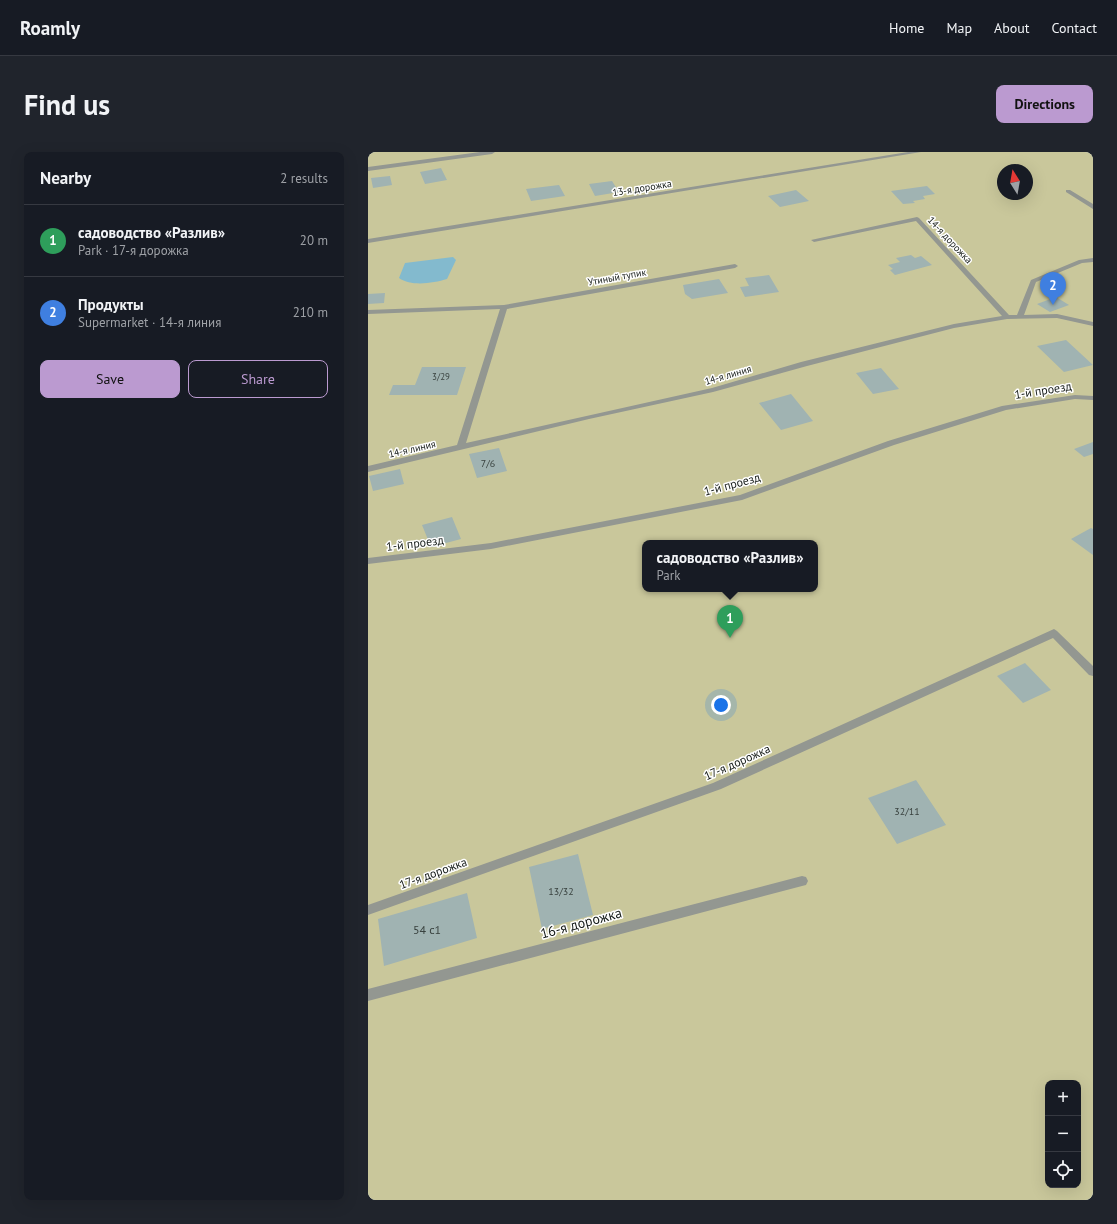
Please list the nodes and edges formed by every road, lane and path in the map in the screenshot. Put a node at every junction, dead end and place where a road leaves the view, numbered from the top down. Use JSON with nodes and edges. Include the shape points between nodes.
{"nodes":[{"id":1,"x":492,"y":152,"type":"edge"},
{"id":2,"x":918,"y":152,"type":"edge"},
{"id":3,"x":368,"y":169,"type":"edge"},
{"id":4,"x":1068,"y":191,"type":"dead end"},
{"id":5,"x":1093,"y":207,"type":"edge"},
{"id":6,"x":368,"y":240,"type":"edge"},
{"id":7,"x":814,"y":240,"type":"dead end"},
{"id":8,"x":1093,"y":260,"type":"edge"},
{"id":9,"x":735,"y":266,"type":"dead end"},
{"id":10,"x":504,"y":307,"type":"junction"},
{"id":11,"x":368,"y":312,"type":"edge"},
{"id":12,"x":1007,"y":317,"type":"junction"},
{"id":13,"x":1020,"y":317,"type":"junction"},
{"id":14,"x":1093,"y":324,"type":"edge"},
{"id":15,"x":1093,"y":398,"type":"edge"},
{"id":16,"x":462,"y":447,"type":"junction"},
{"id":17,"x":368,"y":469,"type":"edge"},
{"id":18,"x":368,"y":562,"type":"edge"},
{"id":19,"x":1093,"y":672,"type":"edge"},
{"id":20,"x":802,"y":881,"type":"dead end"},
{"id":21,"x":368,"y":910,"type":"edge"},
{"id":22,"x":368,"y":995,"type":"edge"}],
"edges":[{"from":1,"to":3,"type":"street"},
{"from":2,"to":6,"type":"street","name":"13-я дорожка"},
{"from":4,"to":5,"type":"street"},
{"from":7,"to":12,"type":"street","name":"14-я дорожка","via":[[917,219]]},
{"from":8,"to":13,"type":"street","via":[[1081,261],[1033,281]]},
{"from":9,"to":10,"type":"street","name":"Утиный тупик"},
{"from":10,"to":11,"type":"street","name":"Утиный тупик"},
{"from":10,"to":16,"type":"street"},
{"from":12,"to":13,"type":"street","name":"14-я линия"},
{"from":12,"to":16,"type":"street","name":"14-я линия","via":[[954,326],[712,390]]},
{"from":13,"to":14,"type":"street","name":"14-я линия","via":[[1057,316]]},
{"from":15,"to":18,"type":"street","name":"1-й проезд","via":[[1075,397],[1005,408],[891,443],[742,497],[491,546]]},
{"from":16,"to":17,"type":"street","name":"14-я линия"},
{"from":19,"to":21,"type":"street","name":"17-я дорожка","via":[[1054,633],[716,786]]},
{"from":20,"to":22,"type":"street","name":"16-я дорожка"}]}
